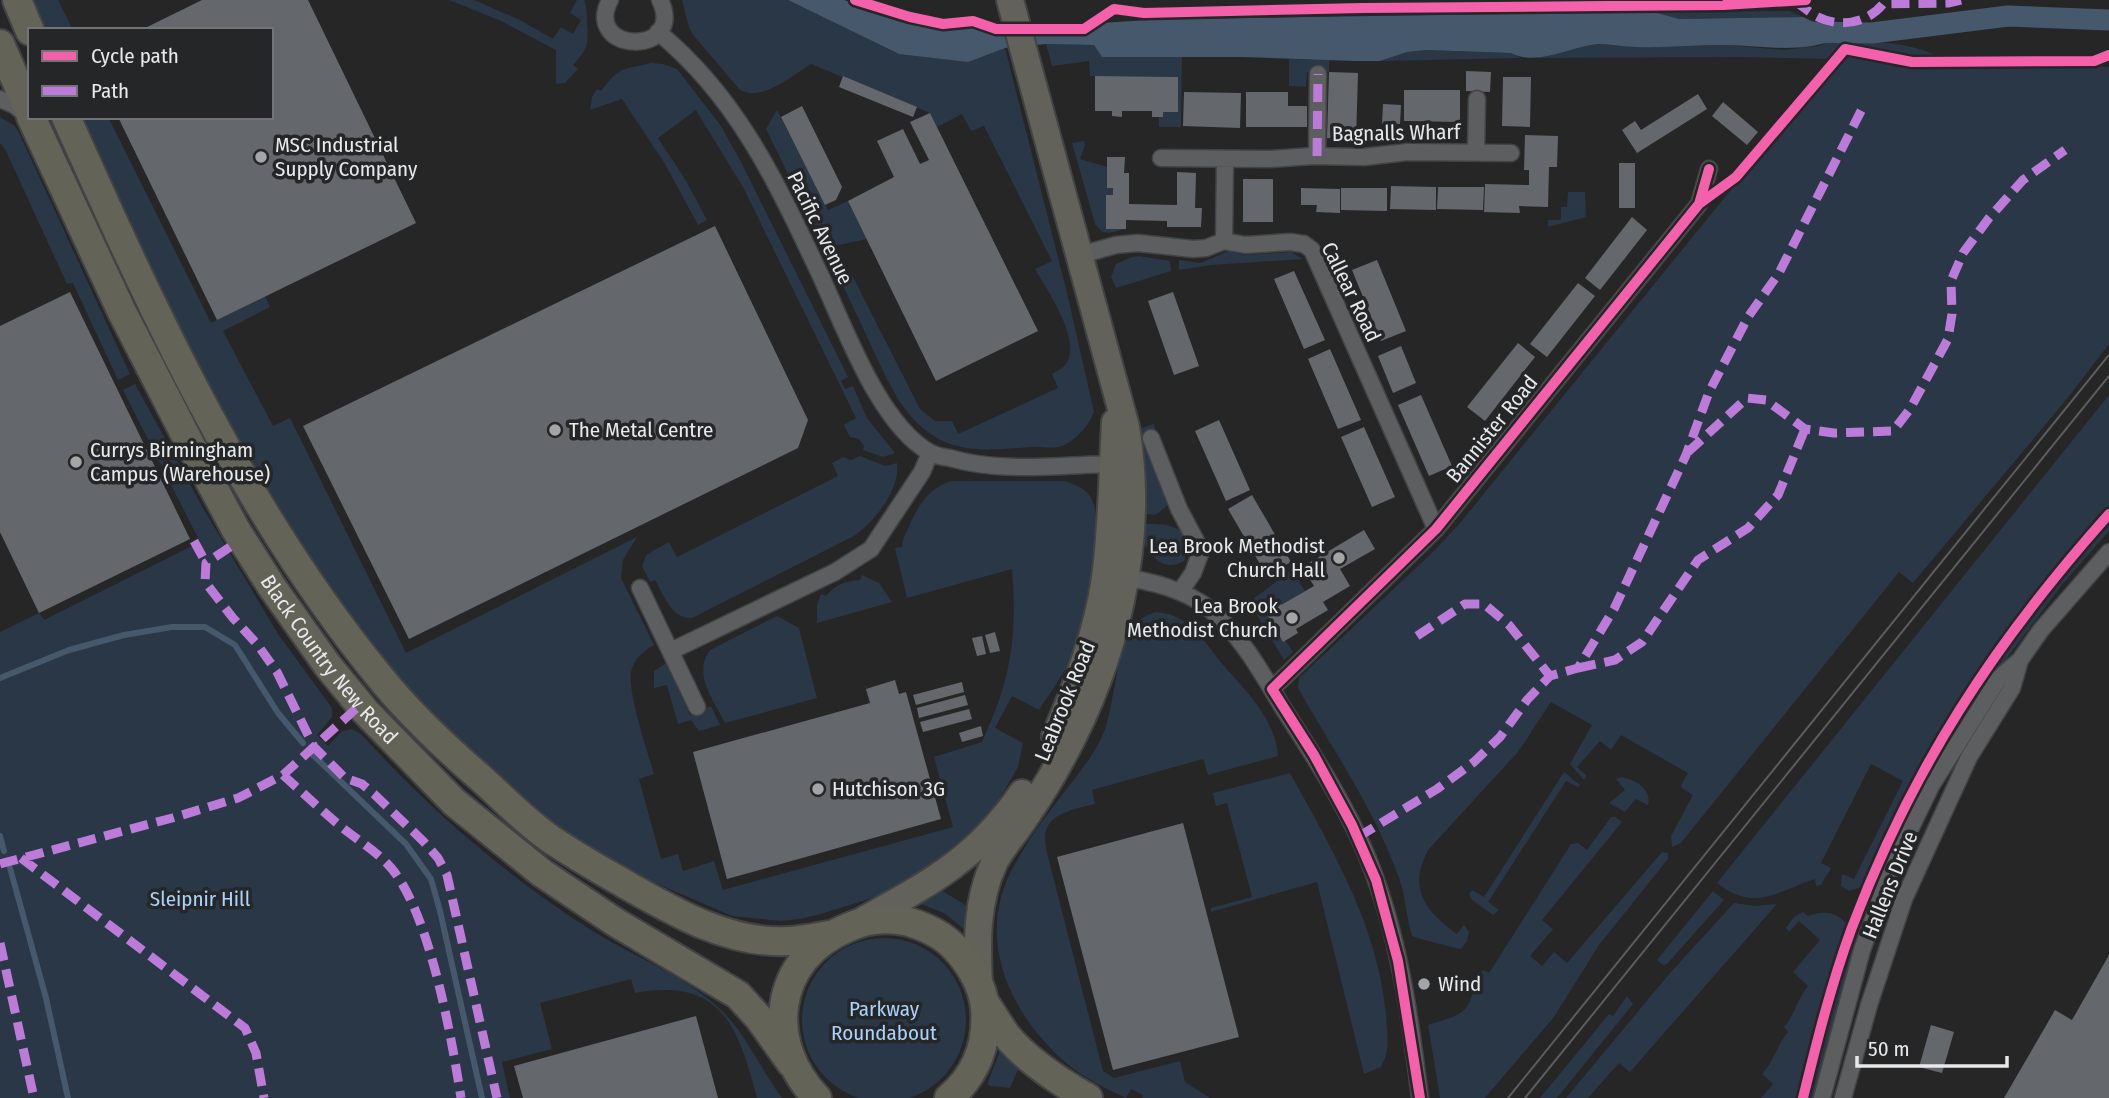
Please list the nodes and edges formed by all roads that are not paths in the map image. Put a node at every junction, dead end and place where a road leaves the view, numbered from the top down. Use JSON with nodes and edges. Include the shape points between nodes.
{"nodes":[{"id":1,"x":17,"y":0,"type":"edge"},
{"id":2,"x":610,"y":0,"type":"edge"},
{"id":3,"x":660,"y":0,"type":"edge"},
{"id":4,"x":1010,"y":2,"type":"edge"},
{"id":5,"x":29,"y":28,"type":"edge"},
{"id":6,"x":659,"y":32,"type":"junction"},
{"id":7,"x":0,"y":44,"type":"edge"},
{"id":8,"x":1318,"y":74,"type":"dead end"},
{"id":9,"x":0,"y":99,"type":"edge"},
{"id":10,"x":1477,"y":99,"type":"dead end"},
{"id":11,"x":28,"y":110,"type":"edge"},
{"id":12,"x":28,"y":116,"type":"edge"},
{"id":13,"x":32,"y":119,"type":"edge"},
{"id":14,"x":67,"y":119,"type":"edge"},
{"id":15,"x":1476,"y":152,"type":"junction"},
{"id":16,"x":1511,"y":153,"type":"dead end"},
{"id":17,"x":1317,"y":156,"type":"junction"},
{"id":18,"x":1160,"y":158,"type":"dead end"},
{"id":19,"x":1225,"y":159,"type":"junction"},
{"id":20,"x":1709,"y":169,"type":"dead end"},
{"id":21,"x":1224,"y":241,"type":"junction"},
{"id":22,"x":1080,"y":256,"type":"junction"},
{"id":23,"x":1151,"y":438,"type":"dead end"},
{"id":24,"x":930,"y":453,"type":"junction"},
{"id":25,"x":1122,"y":464,"type":"junction"},
{"id":26,"x":1436,"y":529,"type":"junction"},
{"id":27,"x":2109,"y":552,"type":"edge"},
{"id":28,"x":1116,"y":576,"type":"junction"},
{"id":29,"x":640,"y":587,"type":"dead end"},
{"id":30,"x":1180,"y":592,"type":"junction"},
{"id":31,"x":671,"y":651,"type":"junction"},
{"id":32,"x":2020,"y":660,"type":"junction"},
{"id":33,"x":1272,"y":689,"type":"junction"},
{"id":34,"x":697,"y":706,"type":"dead end"},
{"id":35,"x":859,"y":922,"type":"junction"},
{"id":36,"x":830,"y":934,"type":"junction"},
{"id":37,"x":982,"y":993,"type":"junction"},
{"id":38,"x":792,"y":1063,"type":"junction"},
{"id":39,"x":817,"y":1098,"type":"edge"},
{"id":40,"x":949,"y":1098,"type":"edge"},
{"id":41,"x":1088,"y":1098,"type":"edge"},
{"id":42,"x":1419,"y":1098,"type":"edge"},
{"id":43,"x":1822,"y":1098,"type":"edge"},
{"id":44,"x":1843,"y":1098,"type":"edge"}],
"edges":[{"from":1,"to":5,"type":"highway"},
{"from":2,"to":6,"type":"street","via":[[606,21],[615,36],[642,43]]},
{"from":3,"to":6,"type":"street","via":[[664,13]]},
{"from":4,"to":22,"type":"main road","name":"Leabrook Road"},
{"from":6,"to":24,"type":"street","name":"Pacific Avenue","via":[[700,71],[738,118],[806,245],[871,383],[894,421]]},
{"from":7,"to":11,"type":"highway","name":"Black Country New Road"},
{"from":8,"to":17,"type":"street","name":"Bagnalls Wharf"},
{"from":9,"to":12,"type":"street"},
{"from":10,"to":15,"type":"street","name":"Bagnalls Wharf"},
{"from":13,"to":38,"type":"highway","name":"Black Country New Road","via":[[122,312],[236,530],[328,666],[454,802],[542,873],[737,995]]},
{"from":14,"to":36,"type":"highway","name":"Black Country New Road","via":[[182,366],[257,501],[348,636],[424,725],[549,838],[677,912],[710,928],[769,940]]},
{"from":15,"to":16,"type":"street","name":"Bagnalls Wharf"},
{"from":15,"to":17,"type":"street","name":"Bagnalls Wharf"},
{"from":17,"to":19,"type":"street","name":"Bagnalls Wharf"},
{"from":18,"to":19,"type":"street","name":"Bagnalls Wharf"},
{"from":19,"to":21,"type":"street"},
{"from":20,"to":26,"type":"street","name":"Bannister Road","via":[[1699,204]]},
{"from":21,"to":22,"type":"street","name":"Callear Road","via":[[1193,249],[1116,245]]},
{"from":21,"to":26,"type":"street","name":"Callear Road","via":[[1245,245],[1290,242],[1312,250]]},
{"from":22,"to":25,"type":"main road","name":"Leabrook Road","via":[[1116,396]]},
{"from":23,"to":30,"type":"street","via":[[1200,554]]},
{"from":24,"to":25,"type":"street","name":"Pacific Avenue","via":[[964,463],[1017,467]]},
{"from":24,"to":31,"type":"street","via":[[871,549],[835,572]]},
{"from":25,"to":28,"type":"main road","name":"Leabrook Road","via":[[1111,517]]},
{"from":26,"to":33,"type":"street","name":"Bannister Road"},
{"from":27,"to":32,"type":"street","name":"Hallens Drive"},
{"from":28,"to":30,"type":"street"},
{"from":28,"to":35,"type":"main road","name":"Leabrook Road","via":[[1055,736],[1008,813],[981,844],[940,876]]},
{"from":28,"to":37,"type":"main road","name":"Leabrook Road","via":[[1105,659],[1087,708],[1059,765],[995,861],[988,880],[976,939]]},
{"from":29,"to":31,"type":"street"},
{"from":30,"to":33,"type":"street","via":[[1210,610],[1242,643]]},
{"from":31,"to":34,"type":"street"},
{"from":32,"to":43,"type":"street","name":"Hallens Drive","via":[[1999,678],[1969,724],[1931,786],[1898,855],[1862,950]]},
{"from":32,"to":44,"type":"street","name":"Hallens Drive","via":[[2012,688],[1969,757],[1904,899]]},
{"from":33,"to":42,"type":"street","via":[[1314,755],[1376,880],[1398,961]]},
{"from":35,"to":36,"type":"highway"},
{"from":35,"to":37,"type":"highway","via":[[901,920],[936,933],[966,959]]},
{"from":36,"to":38,"type":"highway","via":[[807,955],[789,984],[783,1017]]},
{"from":37,"to":40,"type":"highway","via":[[984,1040],[964,1085]]},
{"from":37,"to":41,"type":"highway","via":[[1007,1036]]},
{"from":38,"to":39,"type":"highway","name":"Black Country New Road"}]}
